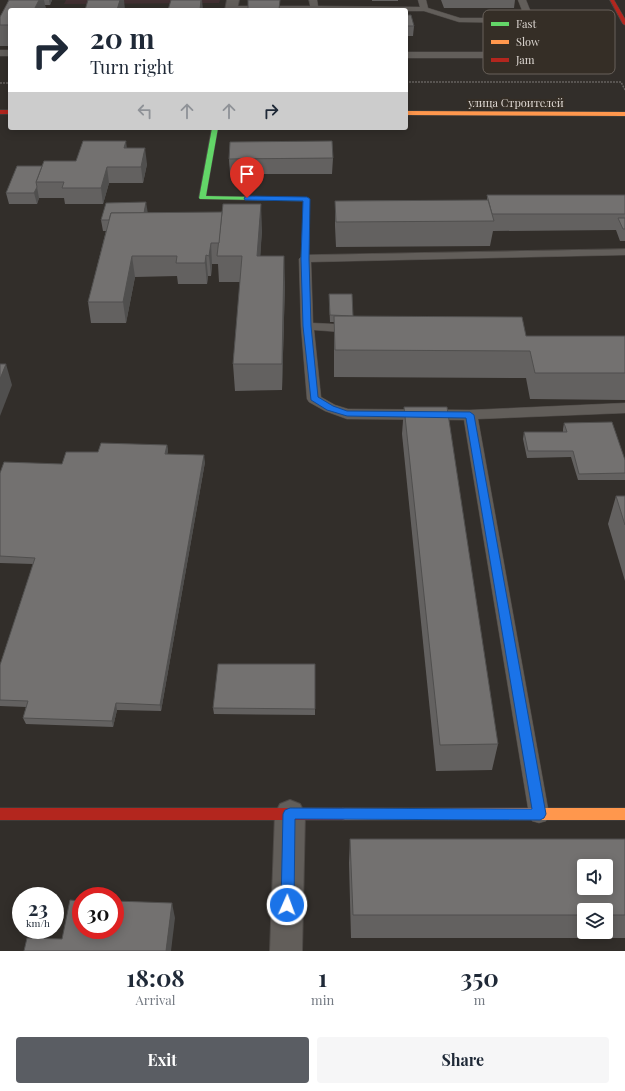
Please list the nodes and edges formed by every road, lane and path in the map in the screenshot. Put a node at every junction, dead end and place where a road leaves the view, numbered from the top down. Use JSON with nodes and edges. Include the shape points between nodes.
{"nodes":[{"id":1,"x":422,"y":0,"type":"edge"},
{"id":2,"x":522,"y":0,"type":"edge"},
{"id":3,"x":612,"y":0,"type":"edge"},
{"id":4,"x":232,"y":6,"type":"edge"},
{"id":5,"x":313,"y":6,"type":"edge"},
{"id":6,"x":388,"y":8,"type":"edge"},
{"id":7,"x":408,"y":9,"type":"edge"},
{"id":8,"x":425,"y":9,"type":"junction"},
{"id":9,"x":526,"y":10,"type":"edge"},
{"id":10,"x":483,"y":20,"type":"edge"},
{"id":11,"x":625,"y":24,"type":"edge"},
{"id":12,"x":408,"y":55,"type":"edge"},
{"id":13,"x":483,"y":55,"type":"edge"},
{"id":14,"x":408,"y":82,"type":"edge"},
{"id":15,"x":625,"y":90,"type":"edge"},
{"id":16,"x":408,"y":113,"type":"edge"},
{"id":17,"x":625,"y":114,"type":"edge"},
{"id":18,"x":215,"y":130,"type":"edge"},
{"id":19,"x":622,"y":252,"type":"edge"},
{"id":20,"x":305,"y":259,"type":"junction"},
{"id":21,"x":625,"y":264,"type":"edge"},
{"id":22,"x":307,"y":326,"type":"junction"},
{"id":23,"x":369,"y":329,"type":"edge"},
{"id":24,"x":625,"y":408,"type":"edge"},
{"id":25,"x":470,"y":415,"type":"junction"},
{"id":26,"x":0,"y":814,"type":"edge"},
{"id":27,"x":290,"y":814,"type":"junction"},
{"id":28,"x":540,"y":814,"type":"junction"},
{"id":29,"x":625,"y":814,"type":"edge"},
{"id":30,"x":286,"y":951,"type":"edge"}],
"edges":[{"from":1,"to":8,"type":"lane"},
{"from":2,"to":9,"type":"lane"},
{"from":3,"to":11,"type":"street"},
{"from":4,"to":5,"type":"lane"},
{"from":5,"to":6,"type":"lane"},
{"from":7,"to":8,"type":"lane"},
{"from":8,"to":10,"type":"lane","via":[[460,20]]},
{"from":12,"to":13,"type":"lane"},
{"from":14,"to":15,"type":"path","via":[[621,82]]},
{"from":16,"to":17,"type":"street","name":"улица Строителей"},
{"from":18,"to":20,"type":"street","via":[[202,198],[307,199]]},
{"from":19,"to":20,"type":"lane"},
{"from":19,"to":21,"type":"lane"},
{"from":20,"to":22,"type":"lane"},
{"from":22,"to":23,"type":"lane"},
{"from":22,"to":25,"type":"lane","via":[[314,398],[330,408],[347,414]]},
{"from":24,"to":25,"type":"lane"},
{"from":25,"to":28,"type":"lane"},
{"from":26,"to":27,"type":"street"},
{"from":27,"to":28,"type":"street"},
{"from":27,"to":30,"type":"street"},
{"from":28,"to":29,"type":"street"}]}
